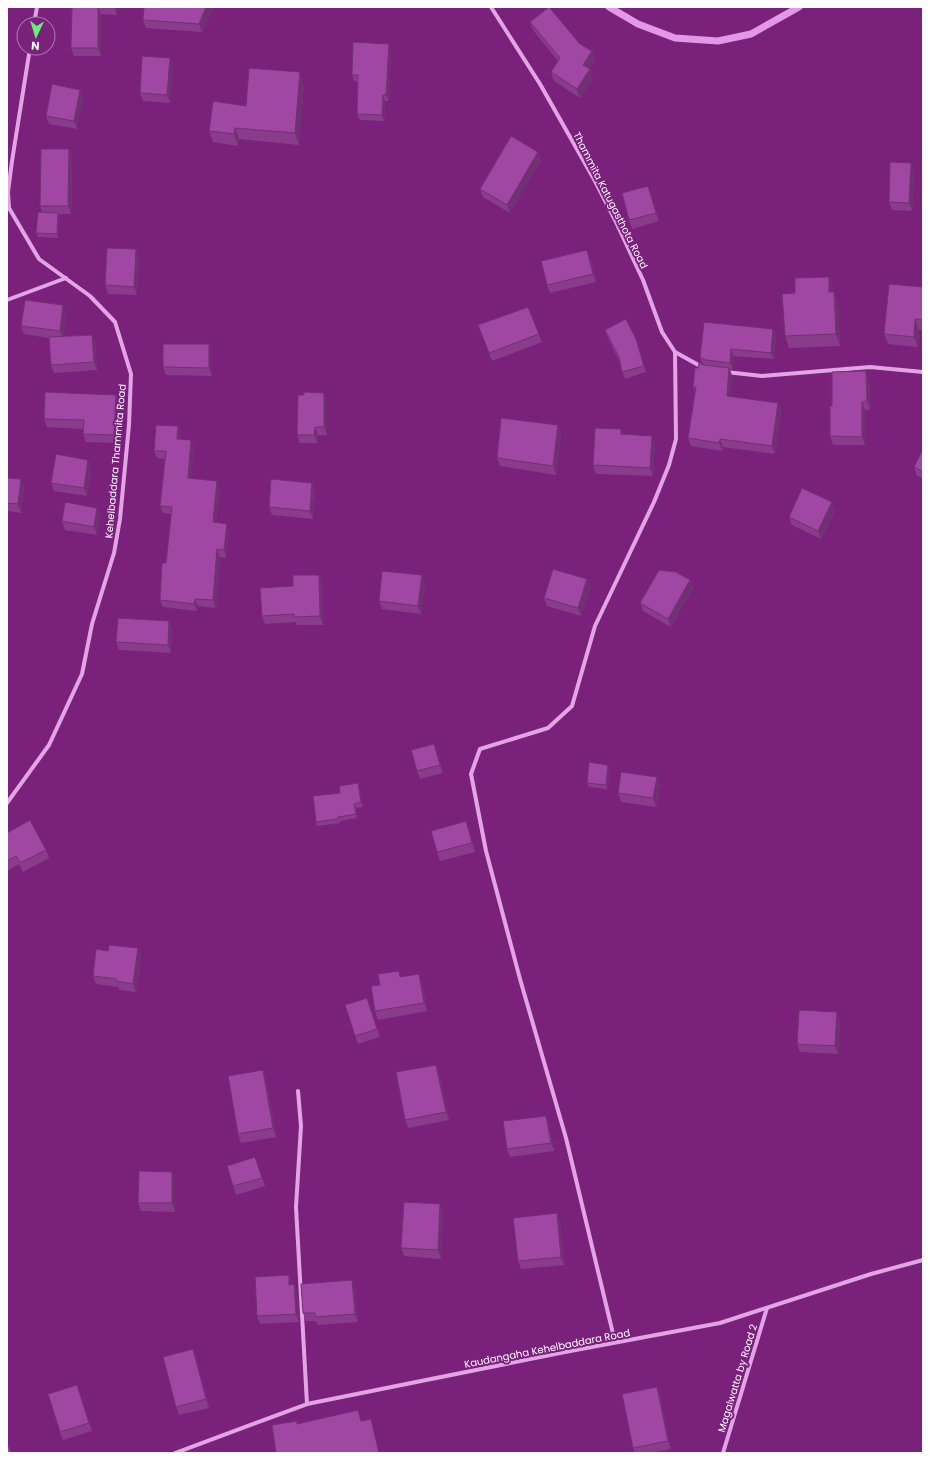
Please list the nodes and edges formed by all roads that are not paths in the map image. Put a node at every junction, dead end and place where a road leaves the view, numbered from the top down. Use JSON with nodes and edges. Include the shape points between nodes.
{"nodes":[{"id":1,"x":491,"y":7,"type":"edge"},
{"id":2,"x":29,"y":56,"type":"edge"},
{"id":3,"x":8,"y":208,"type":"edge"},
{"id":4,"x":66,"y":278,"type":"junction"},
{"id":5,"x":7,"y":300,"type":"edge"},
{"id":6,"x":675,"y":352,"type":"junction"},
{"id":7,"x":708,"y":370,"type":"edge"},
{"id":8,"x":723,"y":371,"type":"edge"},
{"id":9,"x":923,"y":372,"type":"edge"},
{"id":10,"x":7,"y":803,"type":"edge"},
{"id":11,"x":298,"y":1091,"type":"dead end"},
{"id":12,"x":923,"y":1260,"type":"edge"},
{"id":13,"x":767,"y":1308,"type":"junction"},
{"id":14,"x":615,"y":1342,"type":"junction"},
{"id":15,"x":307,"y":1404,"type":"junction"},
{"id":16,"x":175,"y":1453,"type":"edge"},
{"id":17,"x":723,"y":1453,"type":"edge"}],
"edges":[{"from":1,"to":6,"type":"street","name":"Thammita Katugasthota Road","via":[[540,84],[595,181],[643,280],[662,332]]},
{"from":2,"to":3,"type":"street","name":"Kehelbaddara Thammita Road","via":[[12,160]]},
{"from":3,"to":4,"type":"street","name":"Kehelbaddara Thammita Road","via":[[39,259]]},
{"from":4,"to":5,"type":"street"},
{"from":4,"to":10,"type":"street","name":"Kehelbaddara Thammita Road","via":[[90,296],[115,322],[131,374],[120,519],[114,553],[92,624],[82,674],[49,745]]},
{"from":6,"to":7,"type":"street","name":"Thammita Katugasthota Road"},
{"from":6,"to":14,"type":"street","via":[[676,439],[669,465],[595,626],[572,706],[548,728],[480,749],[471,774],[486,851],[566,1138]]},
{"from":8,"to":9,"type":"street","via":[[762,376],[870,366]]},
{"from":11,"to":15,"type":"street","via":[[301,1126],[296,1207]]},
{"from":12,"to":13,"type":"street","name":"Kaudangaha Kehelbaddara Road"},
{"from":13,"to":14,"type":"street","name":"Kaudangaha Kehelbaddara Road","via":[[720,1323]]},
{"from":13,"to":17,"type":"street","name":"Magalwatta by Road 2"},
{"from":14,"to":15,"type":"street","name":"Kaudangaha Kehelbaddara Road"},
{"from":15,"to":16,"type":"street","name":"Kaudangaha Kehelbaddara Road"}]}
